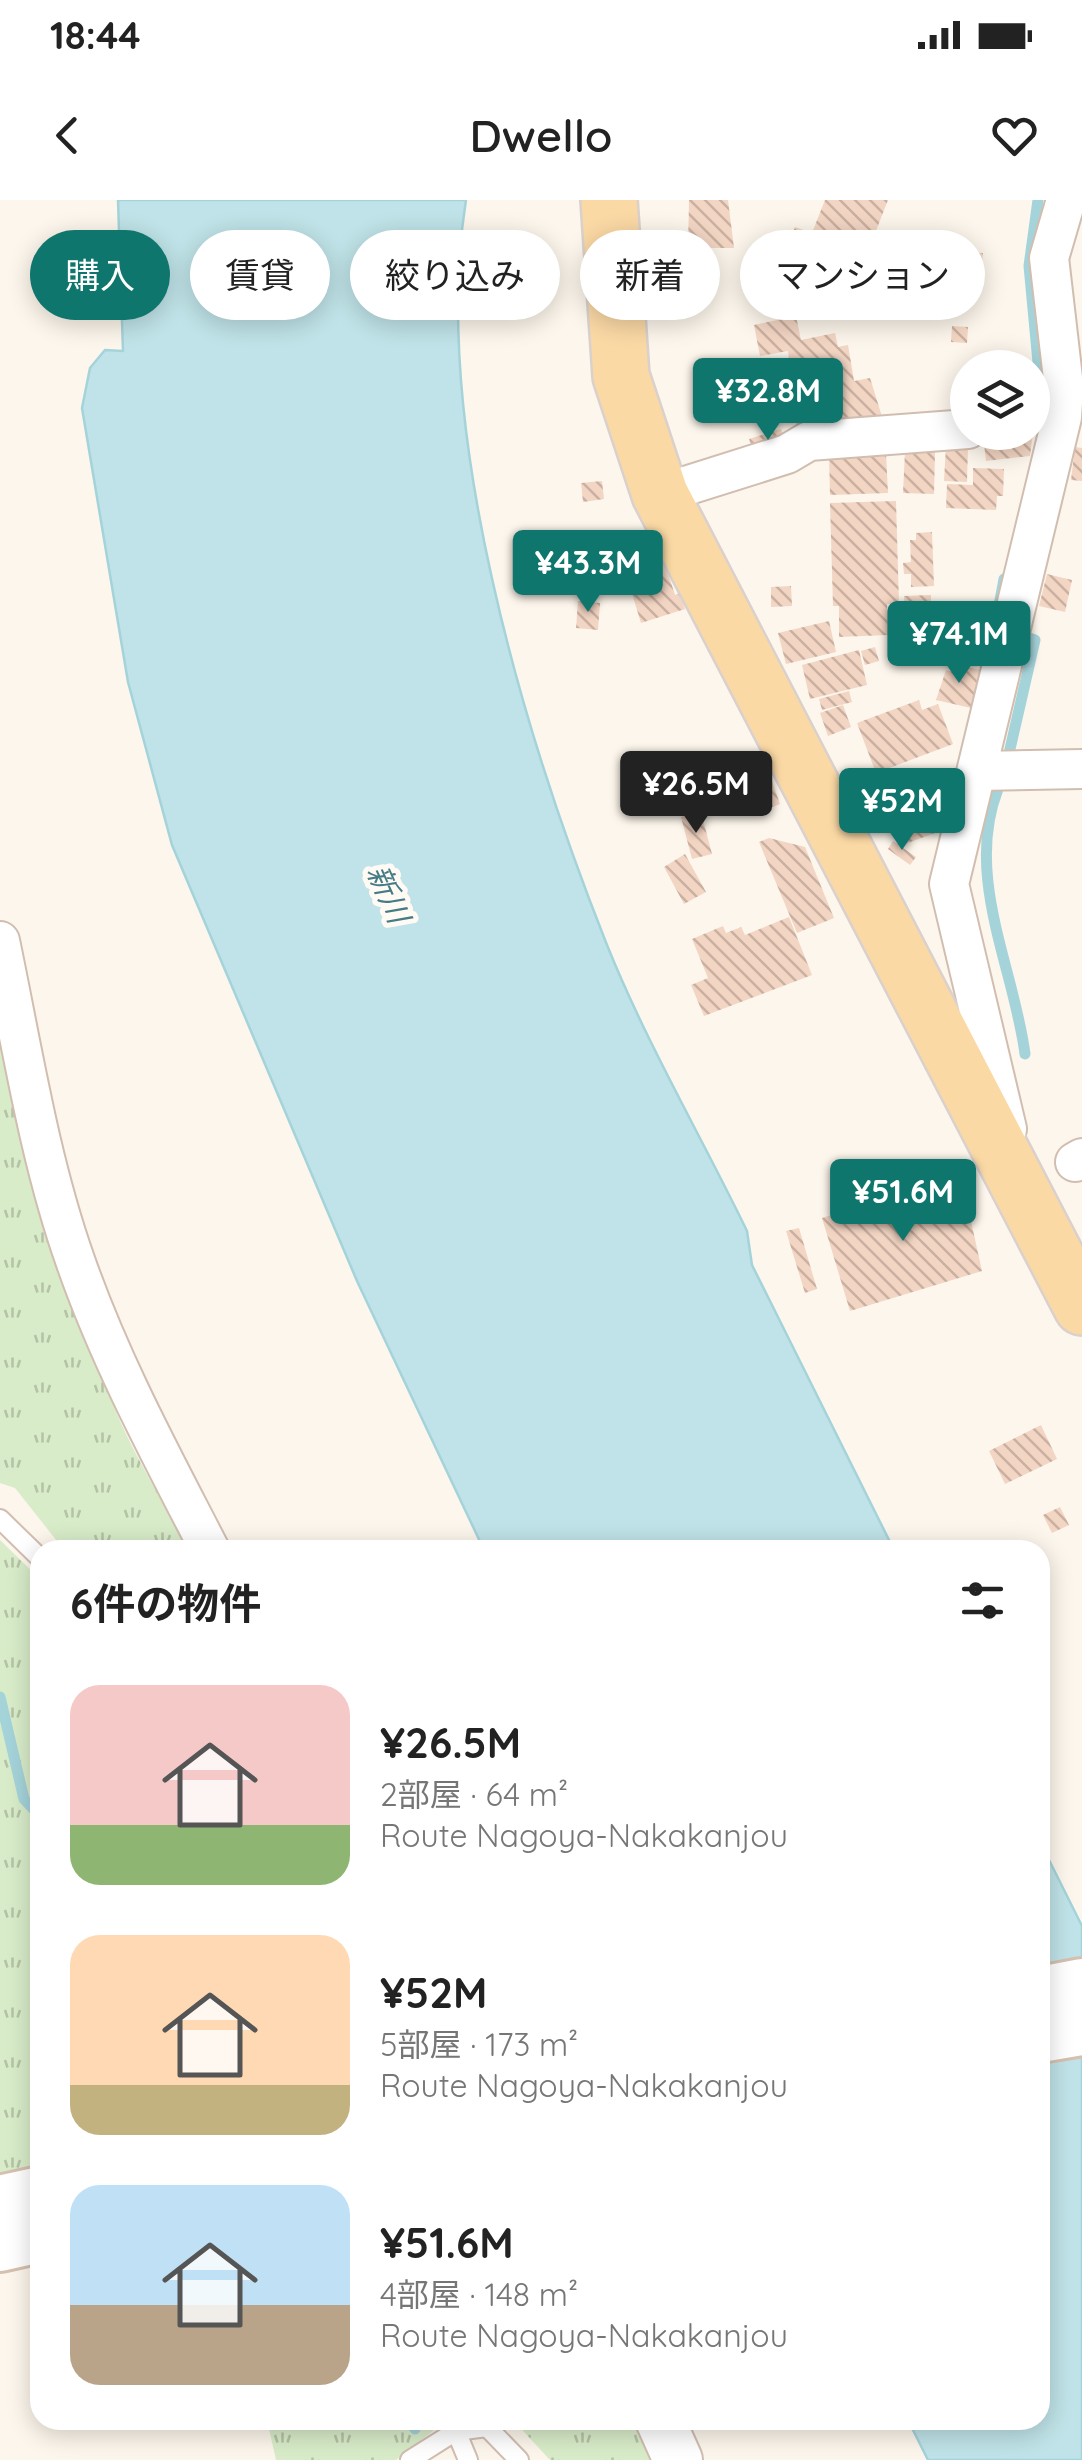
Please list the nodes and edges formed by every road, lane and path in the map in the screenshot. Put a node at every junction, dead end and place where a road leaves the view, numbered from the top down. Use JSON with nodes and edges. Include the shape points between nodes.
{"nodes":[{"id":1,"x":609,"y":200,"type":"edge"},
{"id":2,"x":1066,"y":200,"type":"edge"},
{"id":3,"x":1060,"y":402,"type":"edge"},
{"id":4,"x":950,"y":430,"type":"edge"},
{"id":5,"x":660,"y":494,"type":"junction"},
{"id":6,"x":1082,"y":769,"type":"edge"},
{"id":7,"x":977,"y":771,"type":"junction"},
{"id":8,"x":0,"y":941,"type":"edge"},
{"id":9,"x":1024,"y":1202,"type":"junction"},
{"id":10,"x":1082,"y":1307,"type":"edge"},
{"id":11,"x":0,"y":1519,"type":"edge"},
{"id":12,"x":205,"y":1540,"type":"edge"},
{"id":13,"x":30,"y":1548,"type":"edge"},
{"id":14,"x":1082,"y":1985,"type":"edge"},
{"id":15,"x":1050,"y":1991,"type":"edge"},
{"id":16,"x":1082,"y":2028,"type":"edge"},
{"id":17,"x":1050,"y":2034,"type":"edge"},
{"id":18,"x":30,"y":2196,"type":"edge"},
{"id":19,"x":0,"y":2202,"type":"edge"},
{"id":20,"x":30,"y":2238,"type":"edge"},
{"id":21,"x":0,"y":2244,"type":"edge"},
{"id":22,"x":466,"y":2430,"type":"edge"},
{"id":23,"x":489,"y":2430,"type":"edge"},
{"id":24,"x":664,"y":2430,"type":"edge"},
{"id":25,"x":456,"y":2431,"type":"junction"},
{"id":26,"x":410,"y":2460,"type":"edge"},
{"id":27,"x":468,"y":2460,"type":"edge"},
{"id":28,"x":518,"y":2460,"type":"edge"},
{"id":29,"x":678,"y":2460,"type":"edge"}],
"edges":[{"from":1,"to":5,"type":"main road","via":[[621,376]]},
{"from":2,"to":3,"type":"street","via":[[1049,258]]},
{"from":3,"to":7,"type":"street"},
{"from":4,"to":5,"type":"street","via":[[809,442]]},
{"from":5,"to":9,"type":"main road"},
{"from":6,"to":7,"type":"street"},
{"from":7,"to":9,"type":"street","via":[[950,884]]},
{"from":8,"to":12,"type":"street","via":[[74,1258],[138,1410]]},
{"from":9,"to":10,"type":"main road"},
{"from":11,"to":13,"type":"lane"},
{"from":14,"to":15,"type":"main road"},
{"from":16,"to":17,"type":"main road"},
{"from":18,"to":19,"type":"main road"},
{"from":20,"to":21,"type":"main road"},
{"from":22,"to":25,"type":"lane"},
{"from":23,"to":28,"type":"lane"},
{"from":24,"to":29,"type":"street"},
{"from":25,"to":26,"type":"lane"},
{"from":25,"to":27,"type":"lane"}]}
